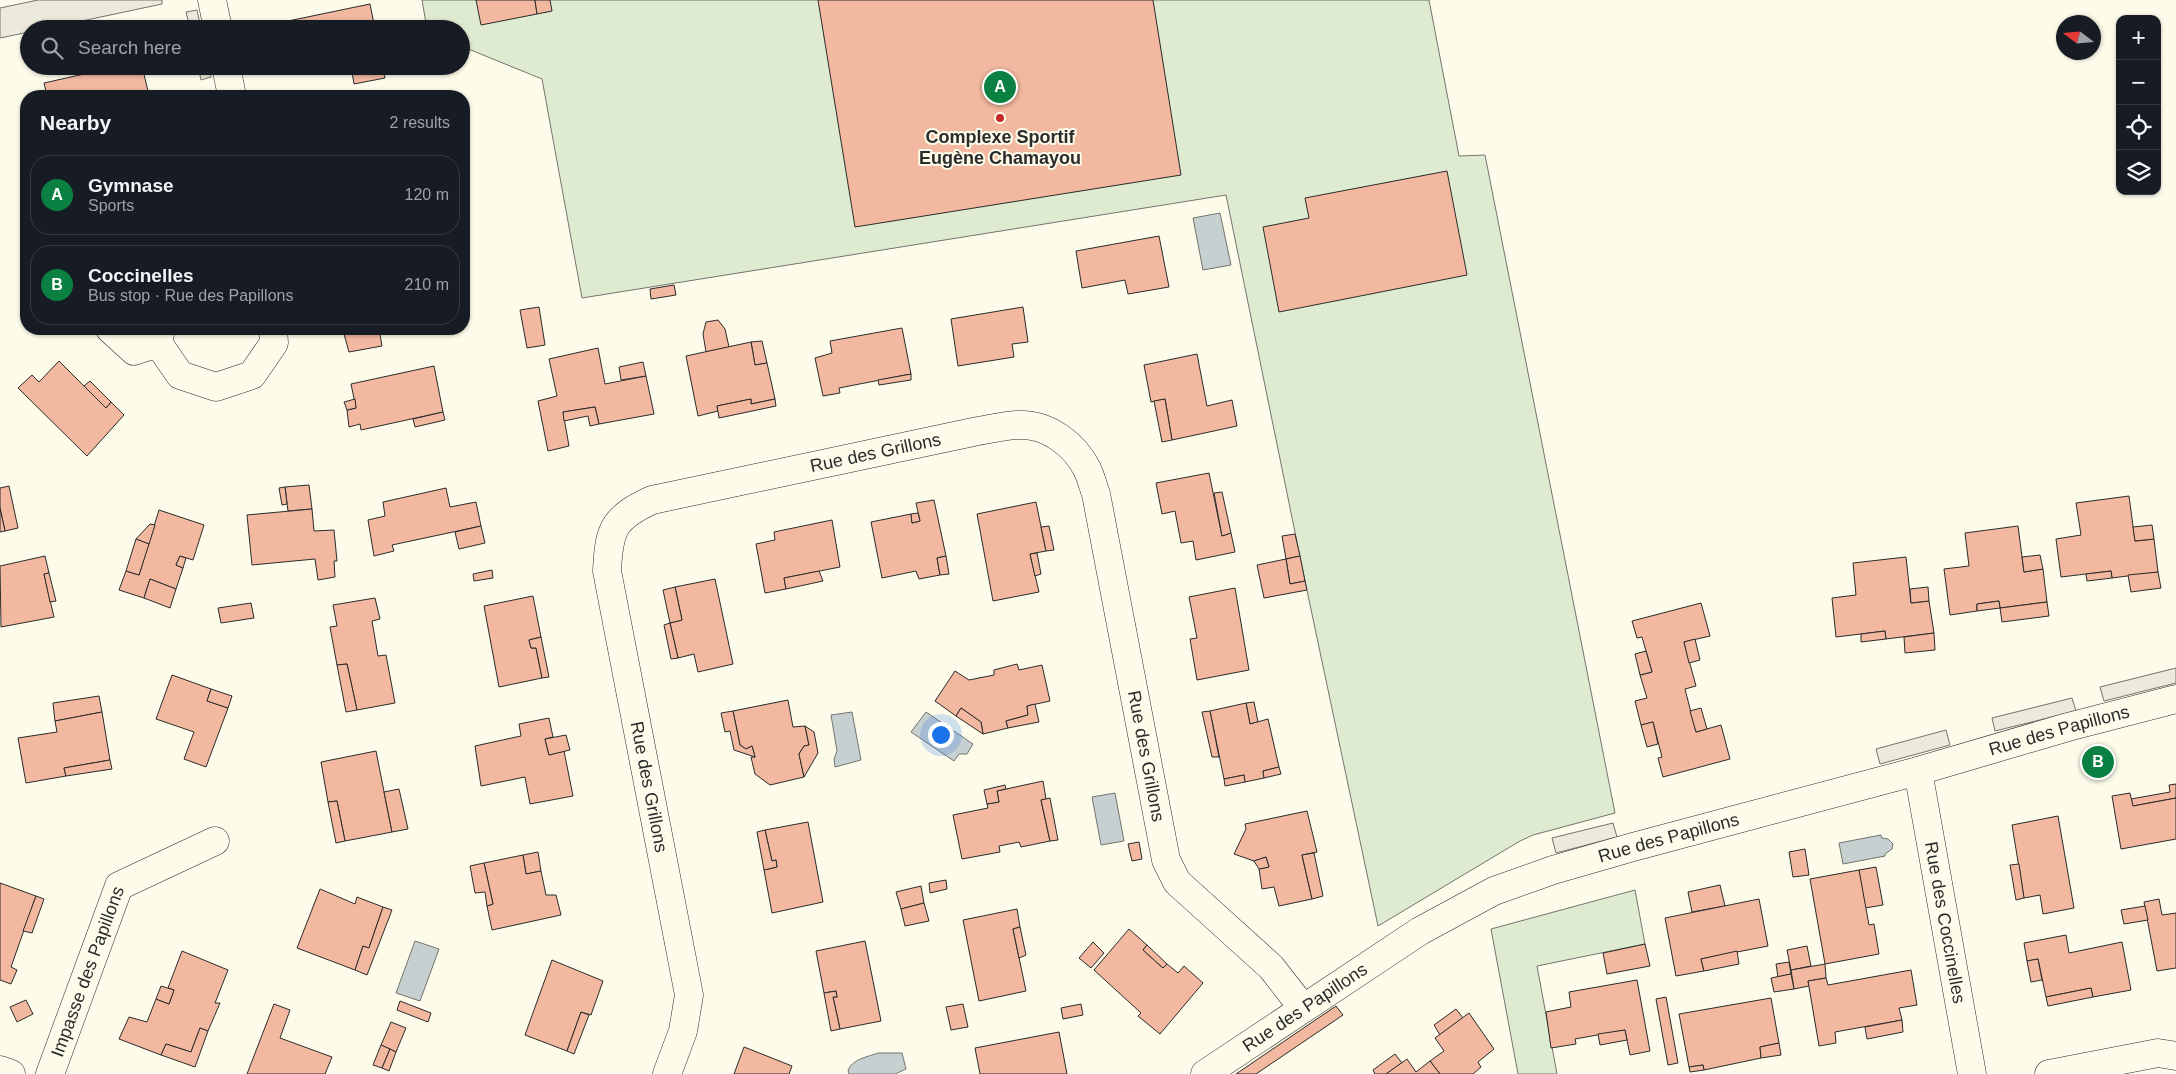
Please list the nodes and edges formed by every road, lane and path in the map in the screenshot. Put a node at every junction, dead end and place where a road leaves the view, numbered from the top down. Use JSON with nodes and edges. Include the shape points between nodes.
{"nodes":[{"id":1,"x":212,"y":0,"type":"edge"},
{"id":2,"x":216,"y":20,"type":"edge"},
{"id":3,"x":228,"y":75,"type":"edge"},
{"id":4,"x":231,"y":90,"type":"edge"},
{"id":5,"x":117,"y":335,"type":"edge"},
{"id":6,"x":273,"y":335,"type":"edge"},
{"id":7,"x":160,"y":336,"type":"edge"},
{"id":8,"x":2176,"y":699,"type":"edge"},
{"id":9,"x":1918,"y":771,"type":"junction"},
{"id":10,"x":215,"y":841,"type":"dead end"},
{"id":11,"x":1303,"y":1008,"type":"junction"},
{"id":12,"x":2176,"y":1056,"type":"edge"},
{"id":13,"x":0,"y":1070,"type":"edge"},
{"id":14,"x":11,"y":1074,"type":"edge"},
{"id":15,"x":50,"y":1074,"type":"edge"},
{"id":16,"x":667,"y":1074,"type":"edge"},
{"id":17,"x":1205,"y":1074,"type":"edge"},
{"id":18,"x":1972,"y":1074,"type":"edge"},
{"id":19,"x":2049,"y":1074,"type":"edge"}],
"edges":[{"from":1,"to":2,"type":"street"},
{"from":3,"to":4,"type":"street"},
{"from":5,"to":7,"type":"street","via":[[134,351]]},
{"from":6,"to":7,"type":"street","via":[[274,344],[252,375],[216,387],[180,375]]},
{"from":8,"to":9,"type":"street","name":"Rue des Papillons"},
{"from":9,"to":11,"type":"street","name":"Rue des Papillons","via":[[1633,847],[1494,891],[1420,931]]},
{"from":9,"to":18,"type":"street","name":"Rue des Coccinelles"},
{"from":10,"to":15,"type":"street","name":"Impasse des Papillons","via":[[119,886]]},
{"from":11,"to":16,"type":"street","name":"Rue des Grillons","via":[[1271,967],[1178,882],[1166,860],[1096,494],[1087,469],[1065,441],[1036,426],[1020,425],[978,430],[652,500],[629,511],[613,531],[607,571],[689,994],[683,1031]]},
{"from":11,"to":17,"type":"street","name":"Rue des Papillons"},
{"from":12,"to":19,"type":"street","via":[[2158,1053]]},
{"from":13,"to":14,"type":"street"}]}
